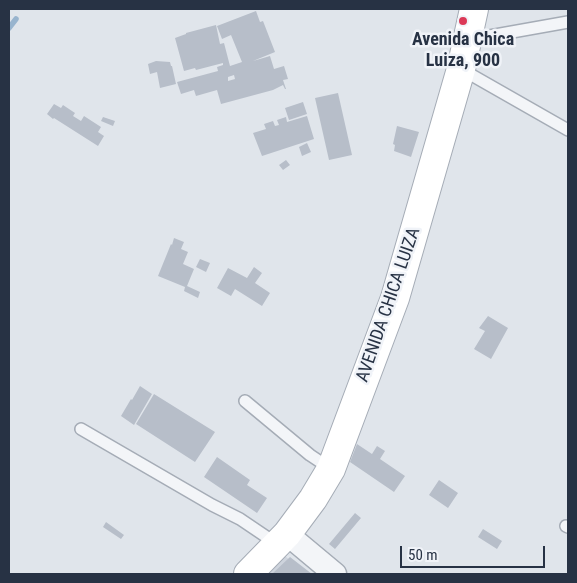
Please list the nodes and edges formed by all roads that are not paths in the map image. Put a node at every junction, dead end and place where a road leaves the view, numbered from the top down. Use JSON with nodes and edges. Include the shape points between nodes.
{"nodes":[{"id":1,"x":474,"y":9,"type":"edge"},
{"id":2,"x":568,"y":22,"type":"edge"},
{"id":3,"x":467,"y":40,"type":"junction"},
{"id":4,"x":461,"y":69,"type":"junction"},
{"id":5,"x":568,"y":130,"type":"edge"},
{"id":6,"x":246,"y":402,"type":"dead end"},
{"id":7,"x":81,"y":428,"type":"dead end"},
{"id":8,"x":331,"y":468,"type":"junction"},
{"id":9,"x":282,"y":539,"type":"junction"},
{"id":10,"x":248,"y":574,"type":"edge"},
{"id":11,"x":335,"y":574,"type":"edge"}],
"edges":[{"from":1,"to":3,"type":"main road","name":"AVENIDA CHICA LUIZA"},
{"from":2,"to":3,"type":"lane"},
{"from":3,"to":4,"type":"main road","name":"AVENIDA CHICA LUIZA"},
{"from":4,"to":5,"type":"lane"},
{"from":4,"to":8,"type":"main road","name":"AVENIDA CHICA LUIZA","via":[[395,298]]},
{"from":6,"to":8,"type":"lane","via":[[310,455]]},
{"from":7,"to":9,"type":"lane","via":[[212,505]]},
{"from":8,"to":9,"type":"main road","name":"AVENIDA CHICA LUIZA","via":[[313,499]]},
{"from":9,"to":10,"type":"main road","name":"AVENIDA CHICA LUIZA"},
{"from":9,"to":11,"type":"street"}]}
